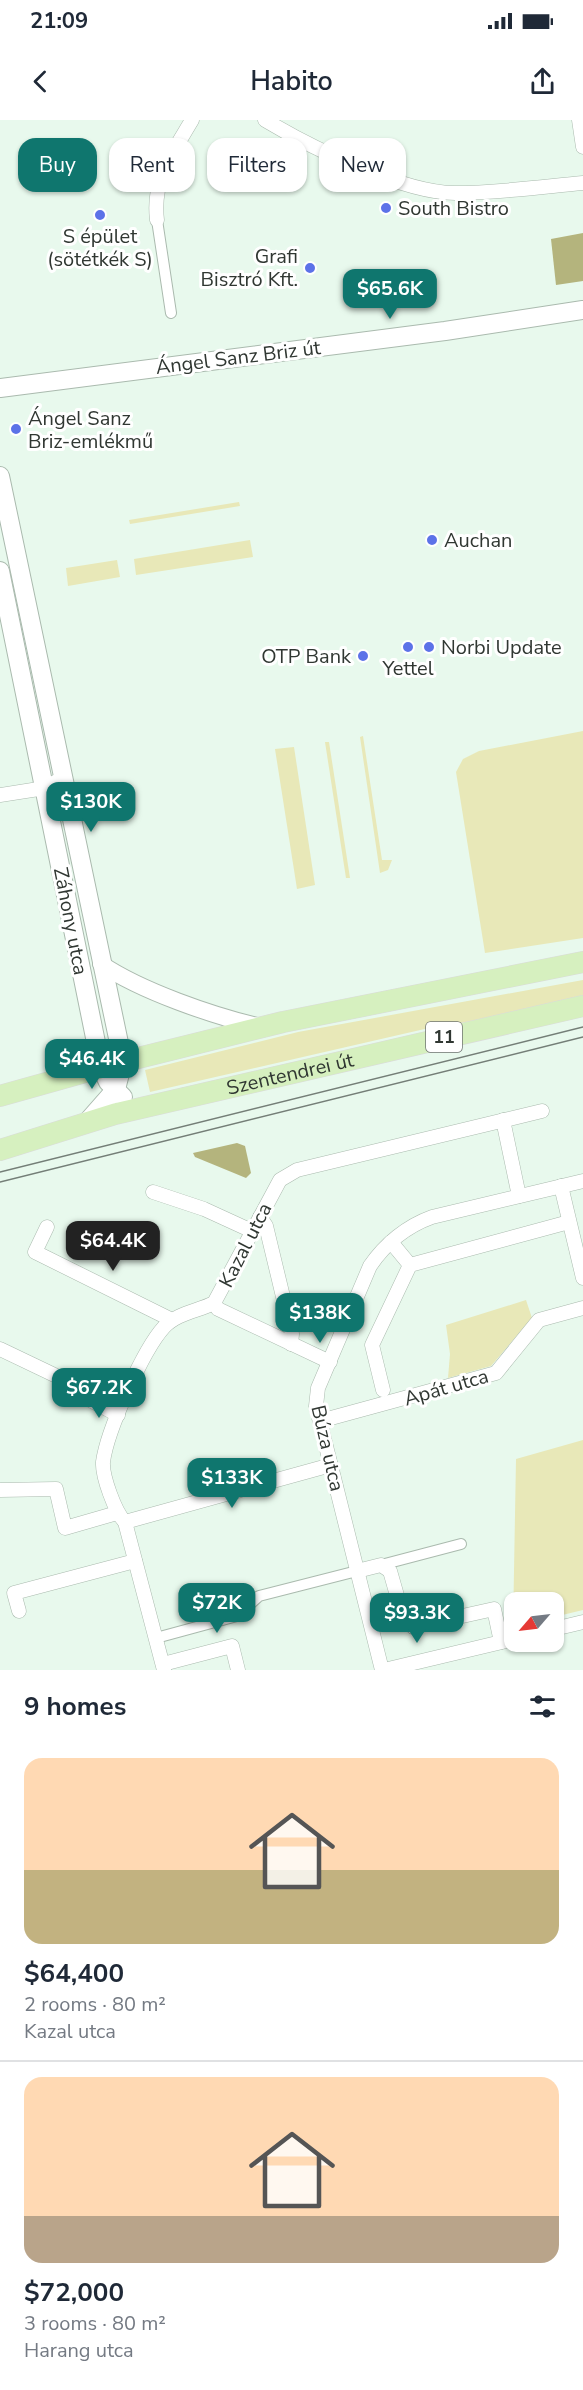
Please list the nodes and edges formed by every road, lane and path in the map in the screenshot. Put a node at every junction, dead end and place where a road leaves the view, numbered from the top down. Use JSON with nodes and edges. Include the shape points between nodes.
{"nodes":[{"id":1,"x":192,"y":120,"type":"edge"},
{"id":2,"x":265,"y":120,"type":"edge"},
{"id":3,"x":579,"y":120,"type":"edge"},
{"id":4,"x":583,"y":147,"type":"edge"},
{"id":5,"x":583,"y":183,"type":"edge"},
{"id":6,"x":157,"y":220,"type":"joint"},
{"id":7,"x":583,"y":310,"type":"edge"},
{"id":8,"x":171,"y":313,"type":"dead end"},
{"id":9,"x":0,"y":388,"type":"edge"},
{"id":10,"x":0,"y":476,"type":"edge"},
{"id":11,"x":0,"y":571,"type":"edge"},
{"id":12,"x":24,"y":596,"type":"junction"},
{"id":13,"x":3,"y":600,"type":"edge"},
{"id":14,"x":62,"y":778,"type":"junction"},
{"id":15,"x":45,"y":788,"type":"junction"},
{"id":16,"x":0,"y":795,"type":"edge"},
{"id":17,"x":68,"y":808,"type":"junction"},
{"id":18,"x":583,"y":962,"type":"edge"},
{"id":19,"x":101,"y":964,"type":"junction"},
{"id":20,"x":583,"y":1006,"type":"edge"},
{"id":21,"x":262,"y":1027,"type":"junction"},
{"id":22,"x":123,"y":1062,"type":"junction"},
{"id":23,"x":101,"y":1067,"type":"junction"},
{"id":24,"x":116,"y":1089,"type":"junction"},
{"id":25,"x":0,"y":1096,"type":"edge"},
{"id":26,"x":143,"y":1107,"type":"junction"},
{"id":27,"x":542,"y":1111,"type":"dead end"},
{"id":28,"x":503,"y":1120,"type":"junction"},
{"id":29,"x":87,"y":1122,"type":"junction"},
{"id":30,"x":0,"y":1150,"type":"edge"},
{"id":31,"x":583,"y":1181,"type":"edge"},
{"id":32,"x":561,"y":1186,"type":"junction"},
{"id":33,"x":153,"y":1192,"type":"dead end"},
{"id":34,"x":519,"y":1196,"type":"junction"},
{"id":35,"x":260,"y":1217,"type":"junction"},
{"id":36,"x":569,"y":1222,"type":"junction"},
{"id":37,"x":47,"y":1227,"type":"dead end"},
{"id":38,"x":252,"y":1230,"type":"junction"},
{"id":39,"x":391,"y":1242,"type":"junction"},
{"id":40,"x":410,"y":1265,"type":"junction"},
{"id":41,"x":583,"y":1278,"type":"edge"},
{"id":42,"x":214,"y":1303,"type":"junction"},
{"id":43,"x":583,"y":1308,"type":"edge"},
{"id":44,"x":171,"y":1320,"type":"junction"},
{"id":45,"x":291,"y":1344,"type":"junction"},
{"id":46,"x":0,"y":1349,"type":"edge"},
{"id":47,"x":330,"y":1362,"type":"junction"},
{"id":48,"x":383,"y":1390,"type":"dead end"},
{"id":49,"x":118,"y":1415,"type":"junction"},
{"id":50,"x":320,"y":1421,"type":"junction"},
{"id":51,"x":331,"y":1465,"type":"junction"},
{"id":52,"x":0,"y":1490,"type":"edge"},
{"id":53,"x":121,"y":1517,"type":"junction"},
{"id":54,"x":461,"y":1544,"type":"dead end"},
{"id":55,"x":135,"y":1561,"type":"junction"},
{"id":56,"x":381,"y":1565,"type":"junction"},
{"id":57,"x":357,"y":1571,"type":"junction"},
{"id":58,"x":19,"y":1611,"type":"dead end"},
{"id":59,"x":583,"y":1622,"type":"edge"},
{"id":60,"x":564,"y":1627,"type":"edge"},
{"id":61,"x":504,"y":1631,"type":"edge"},
{"id":62,"x":156,"y":1638,"type":"junction"},
{"id":63,"x":504,"y":1641,"type":"edge"},
{"id":64,"x":418,"y":1666,"type":"edge"},
{"id":65,"x":164,"y":1667,"type":"edge"},
{"id":66,"x":238,"y":1670,"type":"edge"},
{"id":67,"x":383,"y":1670,"type":"edge"}],
"edges":[{"from":1,"to":6,"type":"street","via":[[159,177]]},
{"from":2,"to":5,"type":"street","via":[[378,176],[412,185],[454,193]]},
{"from":3,"to":4,"type":"street"},
{"from":6,"to":8,"type":"street"},
{"from":7,"to":9,"type":"main road","name":"Ángel Sanz Briz út"},
{"from":10,"to":12,"type":"main road","name":"Záhony utca"},
{"from":11,"to":13,"type":"main road","name":"Záhony utca"},
{"from":12,"to":13,"type":"street"},
{"from":12,"to":14,"type":"main road","name":"Záhony utca"},
{"from":13,"to":15,"type":"main road","name":"Záhony utca"},
{"from":14,"to":15,"type":"street"},
{"from":14,"to":17,"type":"main road","name":"Záhony utca"},
{"from":15,"to":16,"type":"street"},
{"from":15,"to":17,"type":"street"},
{"from":15,"to":23,"type":"main road","name":"Záhony utca"},
{"from":17,"to":19,"type":"main road","name":"Záhony utca"},
{"from":18,"to":21,"type":"main road","number":"11"},
{"from":19,"to":21,"type":"street","name":"Záhony utca","via":[[122,977],[185,1002]]},
{"from":19,"to":22,"type":"main road","name":"Záhony utca"},
{"from":20,"to":26,"type":"main road","name":"Szentendrei út","number":"11"},
{"from":21,"to":22,"type":"main road","number":"11"},
{"from":22,"to":23,"type":"main road","number":"11"},
{"from":22,"to":24,"type":"main road","name":"Záhony utca"},
{"from":23,"to":24,"type":"main road","name":"Záhony utca"},
{"from":23,"to":25,"type":"main road","number":"11"},
{"from":24,"to":26,"type":"main road","name":"Záhony utca","via":[[127,1101]]},
{"from":24,"to":29,"type":"main road","name":"Záhony utca"},
{"from":26,"to":29,"type":"main road","name":"Szentendrei út","number":"11"},
{"from":27,"to":28,"type":"street","name":"Kazal utca"},
{"from":28,"to":34,"type":"street"},
{"from":28,"to":35,"type":"street","name":"Kazal utca","via":[[297,1170],[280,1180]]},
{"from":29,"to":30,"type":"main road","name":"Szentendrei út","number":"11"},
{"from":31,"to":32,"type":"street","name":"Búza utca"},
{"from":32,"to":34,"type":"street","name":"Búza utca"},
{"from":32,"to":36,"type":"street"},
{"from":33,"to":38,"type":"street"},
{"from":34,"to":39,"type":"street","name":"Búza utca","via":[[419,1221]]},
{"from":35,"to":38,"type":"street","name":"Kazal utca"},
{"from":35,"to":45,"type":"street","via":[[269,1237]]},
{"from":36,"to":40,"type":"street"},
{"from":36,"to":41,"type":"street"},
{"from":37,"to":44,"type":"street","via":[[35,1251]]},
{"from":38,"to":42,"type":"street","name":"Kazal utca"},
{"from":39,"to":40,"type":"street"},
{"from":39,"to":47,"type":"street","name":"Búza utca","via":[[370,1266]]},
{"from":40,"to":48,"type":"street","via":[[372,1345]]},
{"from":42,"to":44,"type":"street","name":"Kazal utca"},
{"from":42,"to":45,"type":"street"},
{"from":43,"to":50,"type":"street","name":"Apát utca","via":[[539,1320],[496,1373]]},
{"from":44,"to":49,"type":"street","via":[[154,1341]]},
{"from":45,"to":47,"type":"street"},
{"from":46,"to":49,"type":"street","via":[[69,1382],[75,1392]]},
{"from":47,"to":50,"type":"street","name":"Búza utca","via":[[317,1395]]},
{"from":49,"to":53,"type":"street","via":[[103,1462]]},
{"from":50,"to":51,"type":"street","name":"Búza utca"},
{"from":51,"to":53,"type":"street"},
{"from":51,"to":57,"type":"street","name":"Búza utca"},
{"from":52,"to":53,"type":"street","via":[[56,1489],[65,1528]]},
{"from":53,"to":55,"type":"street"},
{"from":54,"to":56,"type":"street"},
{"from":55,"to":58,"type":"street","via":[[14,1593]]},
{"from":55,"to":62,"type":"street"},
{"from":56,"to":57,"type":"street"},
{"from":56,"to":61,"type":"street","via":[[393,1577],[408,1624],[419,1628],[494,1609]]},
{"from":57,"to":62,"type":"street","via":[[259,1596],[237,1616]]},
{"from":57,"to":67,"type":"street","name":"Búza utca"},
{"from":59,"to":60,"type":"street"},
{"from":62,"to":65,"type":"street"},
{"from":63,"to":64,"type":"street"},
{"from":64,"to":67,"type":"street"},
{"from":65,"to":66,"type":"street","via":[[232,1647]]}]}
